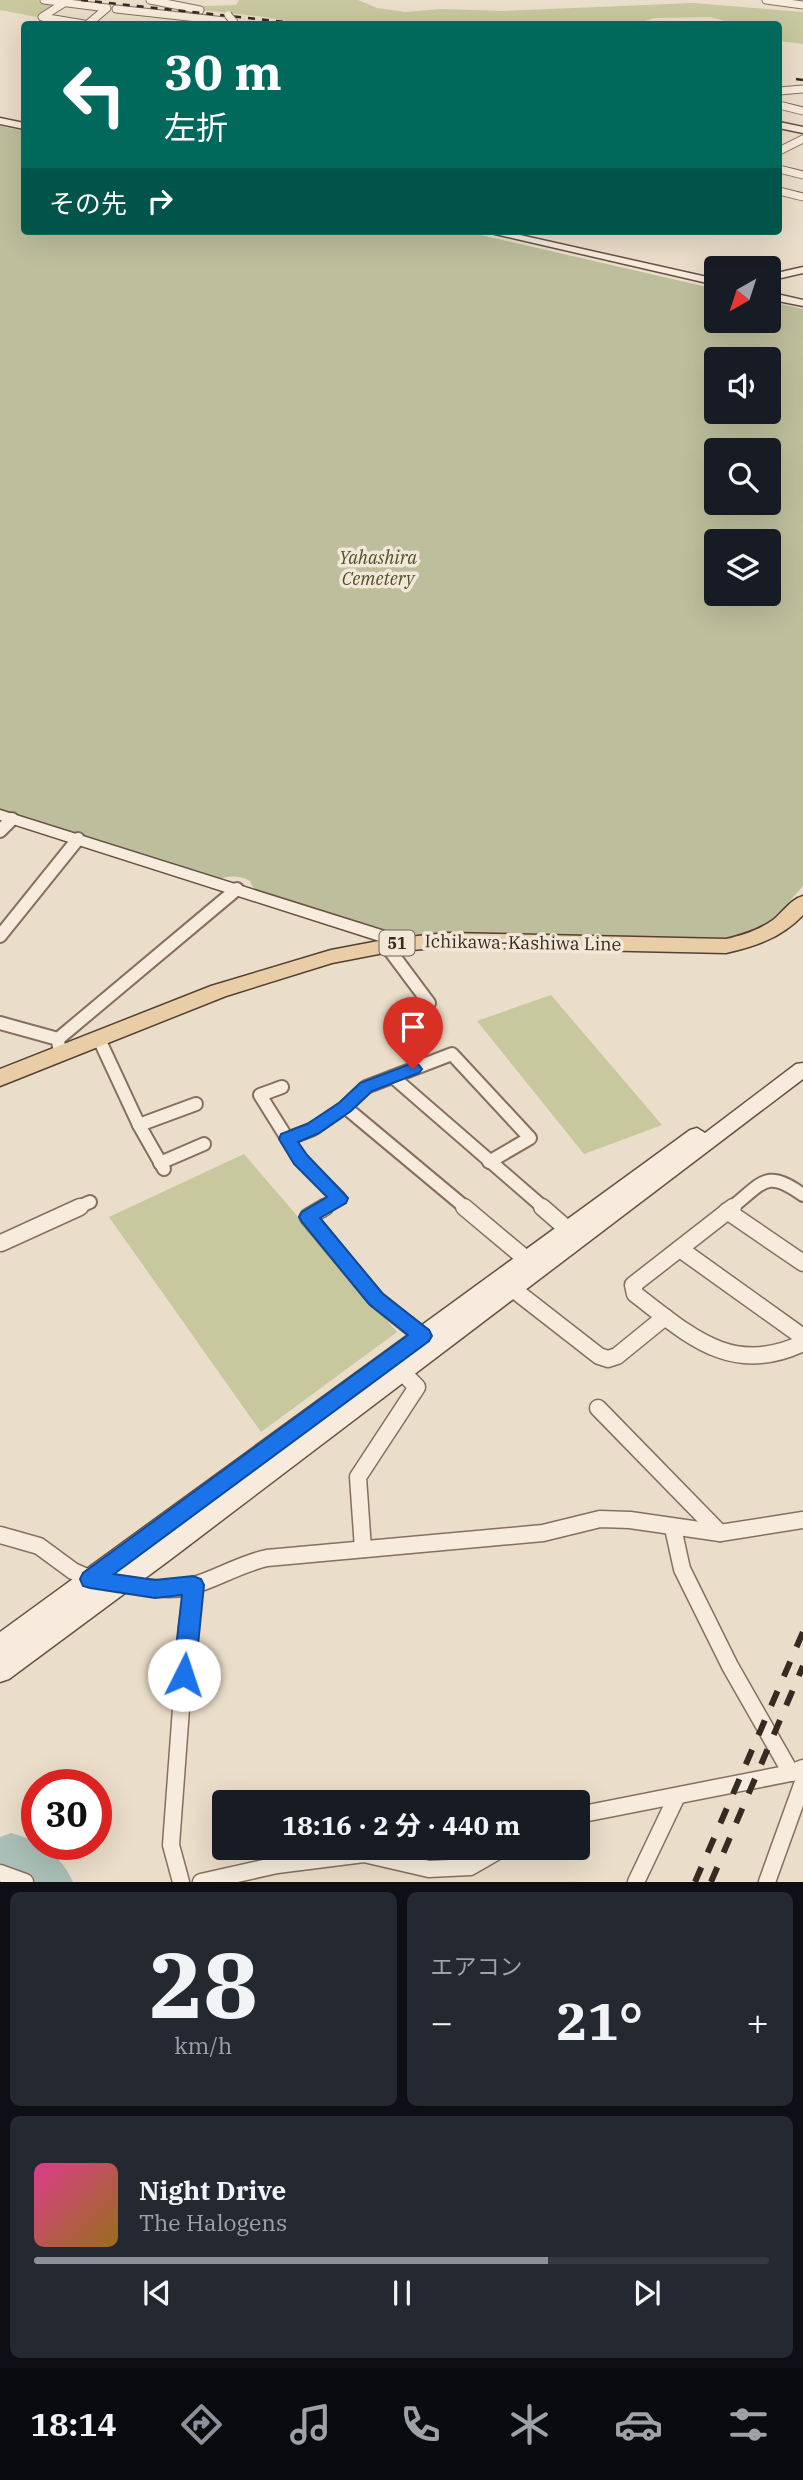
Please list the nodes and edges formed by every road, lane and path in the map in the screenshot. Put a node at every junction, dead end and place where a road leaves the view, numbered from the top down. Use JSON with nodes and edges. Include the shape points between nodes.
{"nodes":[{"id":1,"x":44,"y":0,"type":"edge"},
{"id":2,"x":150,"y":0,"type":"edge"},
{"id":3,"x":766,"y":0,"type":"edge"},
{"id":4,"x":64,"y":3,"type":"junction"},
{"id":5,"x":119,"y":4,"type":"edge"},
{"id":6,"x":803,"y":5,"type":"edge"},
{"id":7,"x":67,"y":21,"type":"edge"},
{"id":8,"x":90,"y":21,"type":"edge"},
{"id":9,"x":233,"y":21,"type":"edge"},
{"id":10,"x":803,"y":89,"type":"edge"},
{"id":11,"x":782,"y":91,"type":"edge"},
{"id":12,"x":803,"y":100,"type":"edge"},
{"id":13,"x":782,"y":104,"type":"edge"},
{"id":14,"x":782,"y":105,"type":"edge"},
{"id":15,"x":803,"y":111,"type":"edge"},
{"id":16,"x":0,"y":121,"type":"edge"},
{"id":17,"x":21,"y":126,"type":"edge"},
{"id":18,"x":782,"y":126,"type":"edge"},
{"id":19,"x":803,"y":130,"type":"edge"},
{"id":20,"x":803,"y":139,"type":"edge"},
{"id":21,"x":782,"y":150,"type":"edge"},
{"id":22,"x":782,"y":150,"type":"edge"},
{"id":23,"x":796,"y":151,"type":"dead end"},
{"id":24,"x":782,"y":170,"type":"edge"},
{"id":25,"x":803,"y":175,"type":"edge"},
{"id":26,"x":782,"y":192,"type":"edge"},
{"id":27,"x":803,"y":197,"type":"edge"},
{"id":28,"x":505,"y":235,"type":"edge"},
{"id":29,"x":803,"y":270,"type":"edge"},
{"id":30,"x":781,"y":275,"type":"edge"},
{"id":31,"x":704,"y":279,"type":"edge"},
{"id":32,"x":781,"y":298,"type":"edge"},
{"id":33,"x":803,"y":303,"type":"edge"},
{"id":34,"x":4,"y":822,"type":"edge"},
{"id":35,"x":78,"y":839,"type":"junction"},
{"id":36,"x":237,"y":889,"type":"junction"},
{"id":37,"x":803,"y":902,"type":"edge"},
{"id":38,"x":0,"y":936,"type":"edge"},
{"id":39,"x":393,"y":943,"type":"junction"},
{"id":40,"x":429,"y":1003,"type":"dead end"},
{"id":41,"x":0,"y":1023,"type":"edge"},
{"id":42,"x":99,"y":1039,"type":"junction"},
{"id":43,"x":58,"y":1047,"type":"junction"},
{"id":44,"x":803,"y":1058,"type":"edge"},
{"id":45,"x":803,"y":1069,"type":"edge"},
{"id":46,"x":393,"y":1077,"type":"junction"},
{"id":47,"x":0,"y":1078,"type":"edge"},
{"id":48,"x":282,"y":1087,"type":"dead end"},
{"id":49,"x":196,"y":1104,"type":"dead end"},
{"id":50,"x":345,"y":1107,"type":"junction"},
{"id":51,"x":139,"y":1125,"type":"junction"},
{"id":52,"x":287,"y":1139,"type":"junction"},
{"id":53,"x":204,"y":1144,"type":"dead end"},
{"id":54,"x":489,"y":1162,"type":"junction"},
{"id":55,"x":803,"y":1195,"type":"edge"},
{"id":56,"x":90,"y":1202,"type":"dead end"},
{"id":57,"x":727,"y":1212,"type":"junction"},
{"id":58,"x":566,"y":1228,"type":"junction"},
{"id":59,"x":1,"y":1243,"type":"edge"},
{"id":60,"x":680,"y":1249,"type":"junction"},
{"id":61,"x":526,"y":1259,"type":"junction"},
{"id":62,"x":803,"y":1263,"type":"edge"},
{"id":63,"x":513,"y":1289,"type":"junction"},
{"id":64,"x":665,"y":1317,"type":"junction"},
{"id":65,"x":422,"y":1336,"type":"junction"},
{"id":66,"x":803,"y":1337,"type":"edge"},
{"id":67,"x":803,"y":1343,"type":"edge"},
{"id":68,"x":402,"y":1372,"type":"junction"},
{"id":69,"x":598,"y":1408,"type":"dead end"},
{"id":70,"x":803,"y":1520,"type":"edge"},
{"id":71,"x":673,"y":1528,"type":"junction"},
{"id":72,"x":720,"y":1533,"type":"junction"},
{"id":73,"x":0,"y":1535,"type":"edge"},
{"id":74,"x":363,"y":1549,"type":"junction"},
{"id":75,"x":90,"y":1579,"type":"junction"},
{"id":76,"x":119,"y":1584,"type":"junction"},
{"id":77,"x":193,"y":1585,"type":"junction"},
{"id":78,"x":0,"y":1647,"type":"edge"},
{"id":79,"x":0,"y":1671,"type":"edge"},
{"id":80,"x":799,"y":1775,"type":"edge"},
{"id":81,"x":677,"y":1796,"type":"junction"},
{"id":82,"x":590,"y":1813,"type":"edge"},
{"id":83,"x":320,"y":1860,"type":"edge"},
{"id":84,"x":390,"y":1860,"type":"edge"},
{"id":85,"x":482,"y":1860,"type":"edge"},
{"id":86,"x":181,"y":1881,"type":"edge"},
{"id":87,"x":201,"y":1881,"type":"edge"},
{"id":88,"x":636,"y":1881,"type":"edge"},
{"id":89,"x":767,"y":1881,"type":"edge"}],
"edges":[{"from":1,"to":4,"type":"street"},
{"from":2,"to":9,"type":"street"},
{"from":3,"to":6,"type":"street"},
{"from":4,"to":7,"type":"street","via":[[42,17]]},
{"from":4,"to":8,"type":"street","via":[[107,8]]},
{"from":5,"to":9,"type":"street"},
{"from":10,"to":11,"type":"street"},
{"from":12,"to":13,"type":"street"},
{"from":14,"to":15,"type":"street"},
{"from":16,"to":17,"type":"street"},
{"from":18,"to":19,"type":"street"},
{"from":20,"to":21,"type":"street"},
{"from":22,"to":23,"type":"street"},
{"from":24,"to":25,"type":"street"},
{"from":26,"to":27,"type":"street"},
{"from":28,"to":31,"type":"street"},
{"from":29,"to":30,"type":"street"},
{"from":32,"to":33,"type":"street"},
{"from":34,"to":35,"type":"street"},
{"from":35,"to":36,"type":"street"},
{"from":35,"to":38,"type":"street"},
{"from":36,"to":39,"type":"street"},
{"from":36,"to":43,"type":"street"},
{"from":37,"to":39,"type":"main road","name":"Ichikawa-Kashiwa Line","number":"51","via":[[777,929],[726,946]]},
{"from":39,"to":40,"type":"street"},
{"from":39,"to":42,"type":"main road","name":"Ichikawa-Kashiwa Line","number":"51","via":[[274,972]]},
{"from":41,"to":43,"type":"street"},
{"from":42,"to":43,"type":"main road","name":"Ichikawa-Kashiwa Line","number":"51"},
{"from":42,"to":51,"type":"street"},
{"from":43,"to":47,"type":"main road","name":"Ichikawa-Kashiwa Line","number":"51"},
{"from":44,"to":58,"type":"street"},
{"from":45,"to":63,"type":"street"},
{"from":46,"to":50,"type":"street","via":[[366,1087]]},
{"from":46,"to":54,"type":"street"},
{"from":46,"to":54,"type":"street","via":[[452,1054],[530,1138]]},
{"from":48,"to":52,"type":"street","via":[[260,1095]]},
{"from":49,"to":51,"type":"street"},
{"from":50,"to":52,"type":"street","via":[[313,1129]]},
{"from":50,"to":61,"type":"street"},
{"from":51,"to":53,"type":"street","via":[[162,1166]]},
{"from":52,"to":65,"type":"street","via":[[339,1198],[308,1217],[376,1299]]},
{"from":54,"to":58,"type":"street"},
{"from":55,"to":57,"type":"street","via":[[782,1180],[766,1181]]},
{"from":56,"to":59,"type":"street"},
{"from":57,"to":60,"type":"street"},
{"from":57,"to":62,"type":"street"},
{"from":58,"to":61,"type":"street"},
{"from":60,"to":64,"type":"street","via":[[633,1285],[635,1294]]},
{"from":60,"to":66,"type":"street"},
{"from":61,"to":65,"type":"street"},
{"from":63,"to":64,"type":"street","via":[[607,1359]]},
{"from":63,"to":68,"type":"street"},
{"from":64,"to":67,"type":"street","via":[[712,1349],[746,1358],[781,1354]]},
{"from":65,"to":75,"type":"street"},
{"from":68,"to":74,"type":"street","via":[[417,1387],[358,1477]]},
{"from":68,"to":76,"type":"street"},
{"from":69,"to":72,"type":"street"},
{"from":70,"to":72,"type":"street"},
{"from":71,"to":72,"type":"street"},
{"from":71,"to":74,"type":"street","via":[[600,1519],[543,1533]]},
{"from":71,"to":80,"type":"street","via":[[682,1569],[730,1666]]},
{"from":73,"to":75,"type":"street","via":[[39,1546]]},
{"from":74,"to":77,"type":"street","via":[[245,1561]]},
{"from":75,"to":76,"type":"street"},
{"from":75,"to":78,"type":"street"},
{"from":76,"to":77,"type":"street","via":[[155,1589]]},
{"from":76,"to":79,"type":"street"},
{"from":77,"to":86,"type":"street","via":[[171,1845]]},
{"from":80,"to":81,"type":"street"},
{"from":80,"to":89,"type":"street","via":[[786,1834]]},
{"from":81,"to":82,"type":"street"},
{"from":81,"to":88,"type":"street"},
{"from":83,"to":87,"type":"street"},
{"from":84,"to":85,"type":"street","via":[[429,1869],[470,1867]]}]}
